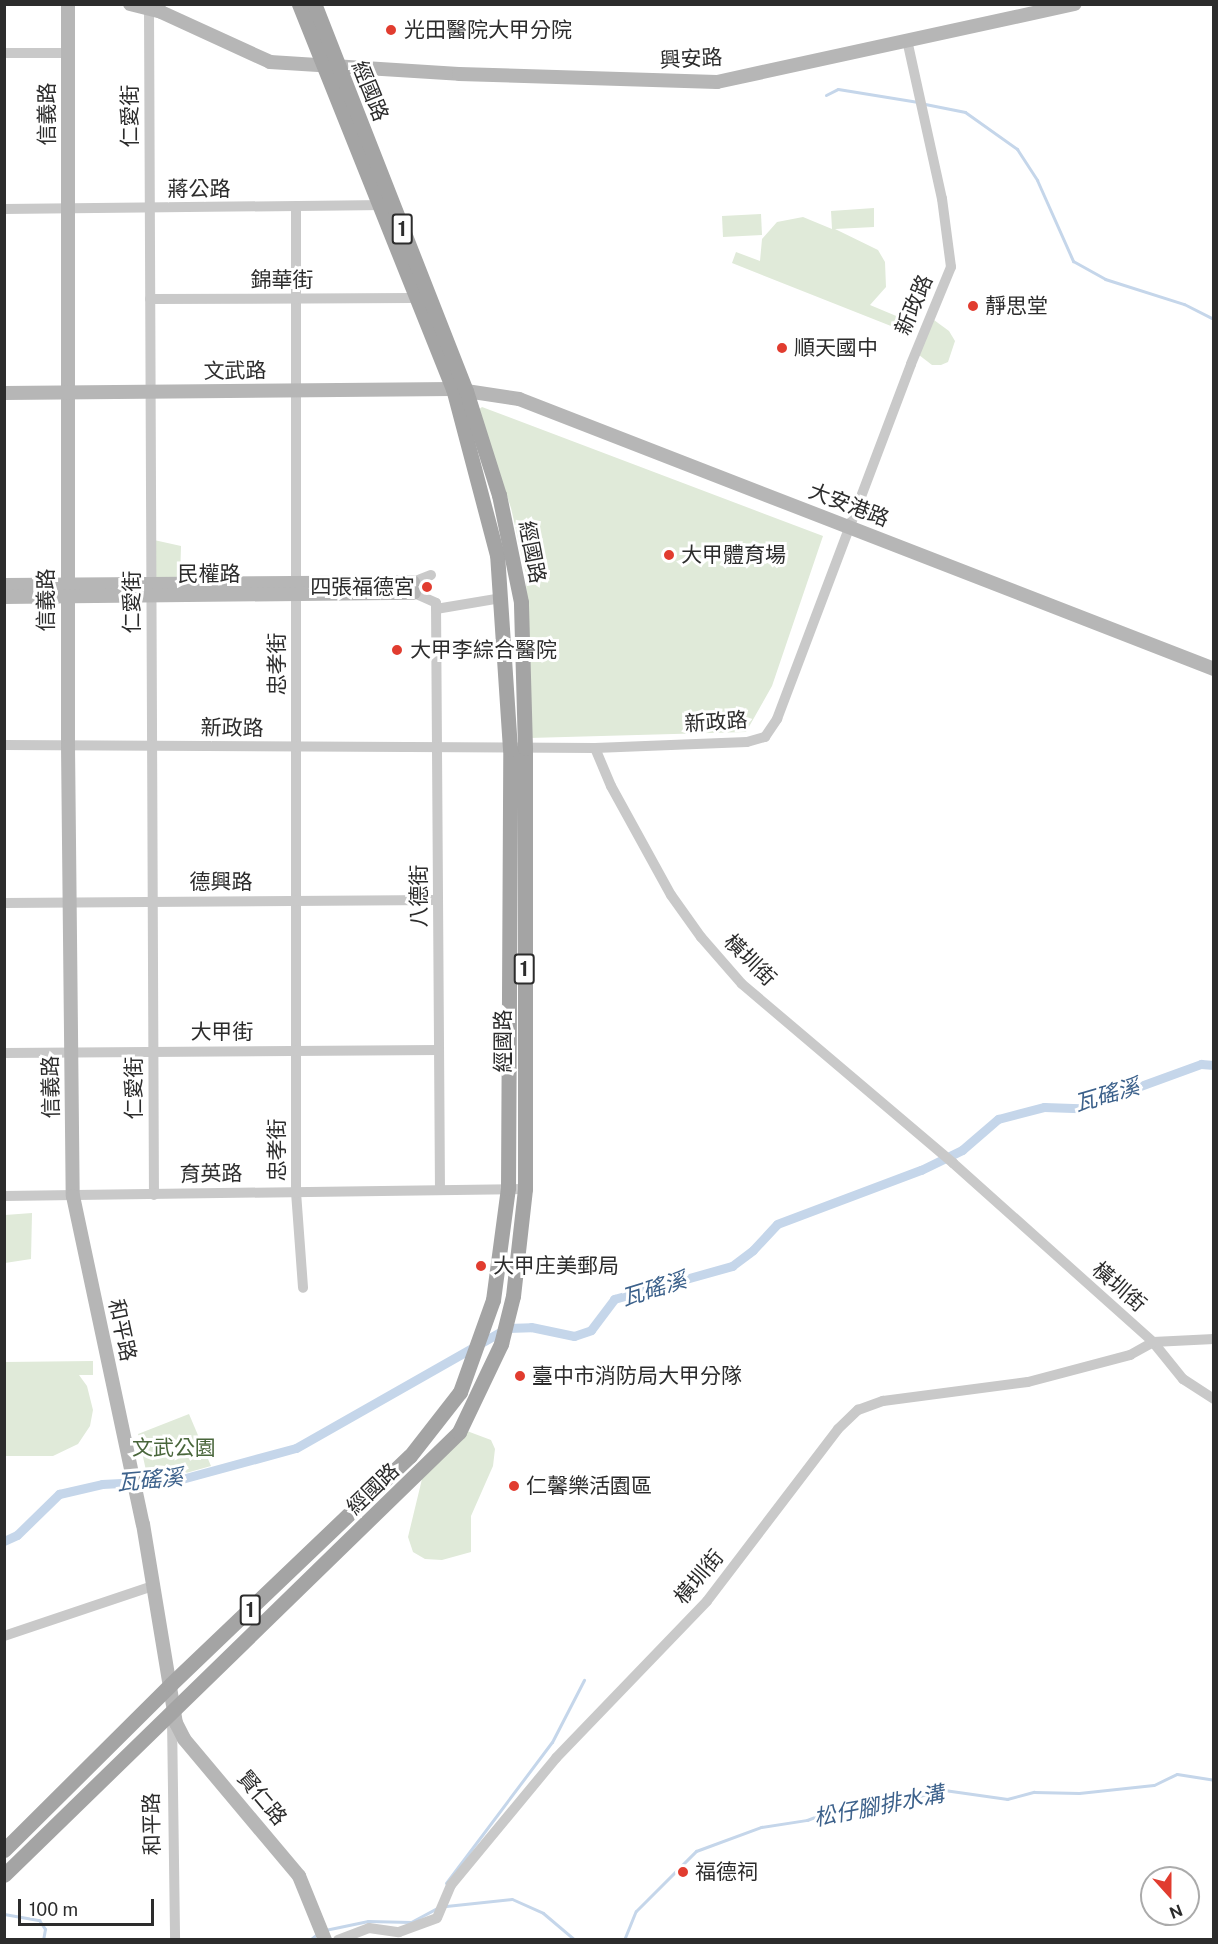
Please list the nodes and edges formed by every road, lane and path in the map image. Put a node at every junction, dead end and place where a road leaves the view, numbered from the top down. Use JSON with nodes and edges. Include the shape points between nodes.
{"nodes":[{"id":1,"x":68,"y":4,"type":"edge"},
{"id":2,"x":130,"y":4,"type":"edge"},
{"id":3,"x":299,"y":4,"type":"edge"},
{"id":4,"x":314,"y":4,"type":"edge"},
{"id":5,"x":1075,"y":4,"type":"edge"},
{"id":6,"x":157,"y":9,"type":"edge"},
{"id":7,"x":907,"y":40,"type":"junction"},
{"id":8,"x":4,"y":53,"type":"edge"},
{"id":9,"x":68,"y":53,"type":"junction"},
{"id":10,"x":331,"y":67,"type":"junction"},
{"id":11,"x":385,"y":205,"type":"junction"},
{"id":12,"x":68,"y":208,"type":"junction"},
{"id":13,"x":150,"y":208,"type":"junction"},
{"id":14,"x":296,"y":208,"type":"junction"},
{"id":15,"x":4,"y":209,"type":"edge"},
{"id":16,"x":414,"y":298,"type":"junction"},
{"id":17,"x":150,"y":299,"type":"junction"},
{"id":18,"x":296,"y":300,"type":"junction"},
{"id":19,"x":460,"y":390,"type":"junction"},
{"id":20,"x":296,"y":391,"type":"junction"},
{"id":21,"x":4,"y":393,"type":"edge"},
{"id":22,"x":151,"y":393,"type":"junction"},
{"id":23,"x":67,"y":394,"type":"junction"},
{"id":24,"x":849,"y":530,"type":"junction"},
{"id":25,"x":431,"y":575,"type":"dead end"},
{"id":26,"x":4,"y":585,"type":"edge"},
{"id":27,"x":414,"y":588,"type":"junction"},
{"id":28,"x":296,"y":589,"type":"junction"},
{"id":29,"x":67,"y":590,"type":"junction"},
{"id":30,"x":152,"y":590,"type":"junction"},
{"id":31,"x":4,"y":597,"type":"edge"},
{"id":32,"x":502,"y":598,"type":"junction"},
{"id":33,"x":436,"y":606,"type":"junction"},
{"id":34,"x":1214,"y":669,"type":"edge"},
{"id":35,"x":4,"y":745,"type":"edge"},
{"id":36,"x":68,"y":746,"type":"junction"},
{"id":37,"x":437,"y":746,"type":"junction"},
{"id":38,"x":152,"y":747,"type":"junction"},
{"id":39,"x":517,"y":748,"type":"junction"},
{"id":40,"x":595,"y":748,"type":"junction"},
{"id":41,"x":296,"y":749,"type":"junction"},
{"id":42,"x":438,"y":900,"type":"junction"},
{"id":43,"x":296,"y":901,"type":"junction"},
{"id":44,"x":70,"y":902,"type":"junction"},
{"id":45,"x":153,"y":902,"type":"junction"},
{"id":46,"x":4,"y":903,"type":"edge"},
{"id":47,"x":439,"y":1050,"type":"junction"},
{"id":48,"x":296,"y":1051,"type":"junction"},
{"id":49,"x":71,"y":1052,"type":"junction"},
{"id":50,"x":154,"y":1052,"type":"junction"},
{"id":51,"x":4,"y":1053,"type":"edge"},
{"id":52,"x":508,"y":1188,"type":"junction"},
{"id":53,"x":525,"y":1189,"type":"junction"},
{"id":54,"x":440,"y":1190,"type":"junction"},
{"id":55,"x":296,"y":1192,"type":"junction"},
{"id":56,"x":154,"y":1195,"type":"junction"},
{"id":57,"x":4,"y":1196,"type":"edge"},
{"id":58,"x":73,"y":1196,"type":"junction"},
{"id":59,"x":303,"y":1288,"type":"dead end"},
{"id":60,"x":1214,"y":1339,"type":"edge"},
{"id":61,"x":1153,"y":1342,"type":"junction"},
{"id":62,"x":1214,"y":1399,"type":"edge"},
{"id":63,"x":153,"y":1586,"type":"junction"},
{"id":64,"x":4,"y":1636,"type":"edge"},
{"id":65,"x":171,"y":1684,"type":"junction"},
{"id":66,"x":172,"y":1708,"type":"junction"},
{"id":67,"x":4,"y":1850,"type":"edge"},
{"id":68,"x":4,"y":1875,"type":"edge"},
{"id":69,"x":323,"y":1934,"type":"edge"},
{"id":70,"x":175,"y":1940,"type":"edge"},
{"id":71,"x":338,"y":1940,"type":"edge"}],
"edges":[{"from":1,"to":9,"type":"street","name":"信義路"},
{"from":2,"to":6,"type":"street","name":"興安路"},
{"from":3,"to":10,"type":"main road","name":"經國路","number":"1"},
{"from":4,"to":10,"type":"main road","name":"經國路","number":"1"},
{"from":5,"to":7,"type":"street","name":"興安路"},
{"from":6,"to":10,"type":"street","name":"興安路","via":[[270,62]]},
{"from":6,"to":13,"type":"street","name":"仁愛街"},
{"from":7,"to":10,"type":"street","name":"興安路","via":[[717,82]]},
{"from":7,"to":24,"type":"street","name":"新政路","via":[[942,199],[951,267]]},
{"from":8,"to":9,"type":"street"},
{"from":9,"to":12,"type":"street","name":"信義路"},
{"from":10,"to":11,"type":"main road","name":"經國路","number":"1"},
{"from":11,"to":14,"type":"street","name":"蔣公路"},
{"from":11,"to":16,"type":"main road","name":"經國路","number":"1"},
{"from":11,"to":19,"type":"main road","name":"經國路","number":"1"},
{"from":12,"to":13,"type":"street","name":"蔣公路"},
{"from":12,"to":15,"type":"street","name":"蔣公路"},
{"from":12,"to":23,"type":"street","name":"信義路"},
{"from":13,"to":14,"type":"street","name":"蔣公路"},
{"from":13,"to":17,"type":"street","name":"仁愛街"},
{"from":14,"to":18,"type":"street","name":"忠孝街"},
{"from":16,"to":18,"type":"street","name":"錦華街"},
{"from":16,"to":19,"type":"main road","name":"經國路","number":"1"},
{"from":17,"to":18,"type":"street","name":"錦華街"},
{"from":17,"to":22,"type":"street","name":"仁愛街"},
{"from":18,"to":20,"type":"street","name":"忠孝街"},
{"from":19,"to":20,"type":"street","name":"文武路"},
{"from":19,"to":24,"type":"street","name":"大安港路","via":[[519,399]]},
{"from":19,"to":32,"type":"main road","name":"經國路","number":"1"},
{"from":19,"to":39,"type":"main road","name":"經國路","number":"1","via":[[512,547],[521,602]]},
{"from":20,"to":22,"type":"street","name":"文武路"},
{"from":20,"to":28,"type":"street","name":"忠孝街"},
{"from":21,"to":23,"type":"street","name":"文武路"},
{"from":22,"to":23,"type":"street","name":"文武路"},
{"from":22,"to":30,"type":"street","name":"仁愛街"},
{"from":23,"to":29,"type":"street","name":"信義路"},
{"from":24,"to":34,"type":"street","name":"大安港路"},
{"from":24,"to":40,"type":"street","name":"新政路","via":[[777,719],[765,737],[747,742]]},
{"from":25,"to":27,"type":"street"},
{"from":26,"to":29,"type":"street","name":"民權路"},
{"from":27,"to":28,"type":"street","name":"民權路"},
{"from":27,"to":33,"type":"street"},
{"from":28,"to":30,"type":"street","name":"民權路"},
{"from":28,"to":41,"type":"street","name":"忠孝街"},
{"from":29,"to":30,"type":"street","name":"民權路"},
{"from":29,"to":31,"type":"street","name":"民權路"},
{"from":29,"to":36,"type":"street","name":"信義路"},
{"from":30,"to":38,"type":"street","name":"仁愛街"},
{"from":32,"to":33,"type":"street"},
{"from":32,"to":39,"type":"main road","name":"經國路","number":"1"},
{"from":33,"to":37,"type":"street","name":"八德街"},
{"from":35,"to":36,"type":"street","name":"新政路"},
{"from":36,"to":38,"type":"street","name":"新政路"},
{"from":36,"to":44,"type":"street","name":"信義路"},
{"from":37,"to":39,"type":"street","name":"新政路"},
{"from":37,"to":41,"type":"street","name":"新政路"},
{"from":37,"to":42,"type":"street","name":"八德街"},
{"from":38,"to":41,"type":"street","name":"新政路"},
{"from":38,"to":45,"type":"street","name":"仁愛街"},
{"from":39,"to":40,"type":"street","name":"新政路"},
{"from":39,"to":52,"type":"main road","name":"經國路","number":"1"},
{"from":39,"to":53,"type":"main road","name":"經國路","number":"1"},
{"from":40,"to":61,"type":"street","name":"橫圳街","via":[[611,786],[671,895],[742,984],[953,1163]]},
{"from":41,"to":43,"type":"street","name":"忠孝街"},
{"from":42,"to":43,"type":"street","name":"德興路"},
{"from":42,"to":47,"type":"street","name":"八德街"},
{"from":43,"to":45,"type":"street","name":"德興路"},
{"from":43,"to":48,"type":"street","name":"忠孝街"},
{"from":44,"to":45,"type":"street","name":"德興路"},
{"from":44,"to":46,"type":"street","name":"德興路"},
{"from":44,"to":49,"type":"street","name":"信義路"},
{"from":45,"to":50,"type":"street","name":"仁愛街"},
{"from":47,"to":48,"type":"street","name":"大甲街"},
{"from":47,"to":54,"type":"street","name":"八德街"},
{"from":48,"to":50,"type":"street","name":"大甲街"},
{"from":48,"to":55,"type":"street","name":"忠孝街"},
{"from":49,"to":50,"type":"street","name":"大甲街"},
{"from":49,"to":51,"type":"street","name":"大甲街"},
{"from":49,"to":58,"type":"street","name":"信義路"},
{"from":50,"to":56,"type":"street","name":"仁愛街"},
{"from":52,"to":53,"type":"street","name":"育英路"},
{"from":52,"to":54,"type":"street","name":"育英路"},
{"from":52,"to":65,"type":"main road","name":"經國路","number":"1","via":[[494,1300],[460,1392],[410,1456]]},
{"from":53,"to":66,"type":"main road","name":"經國路","number":"1","via":[[508,1321],[459,1432]]},
{"from":54,"to":55,"type":"street","name":"育英路"},
{"from":55,"to":56,"type":"street","name":"育英路"},
{"from":55,"to":59,"type":"street","name":"忠孝街"},
{"from":56,"to":58,"type":"street","name":"育英路"},
{"from":57,"to":58,"type":"street","name":"育英路"},
{"from":58,"to":63,"type":"street","name":"和平路"},
{"from":60,"to":61,"type":"street","name":"橫圳街"},
{"from":61,"to":62,"type":"street","name":"橫圳街","via":[[1184,1379]]},
{"from":61,"to":71,"type":"street","name":"橫圳街","via":[[1130,1355],[1028,1382],[883,1401],[858,1410],[838,1429],[707,1602],[556,1758],[451,1885],[441,1914],[427,1924],[399,1932],[369,1928]]},
{"from":63,"to":64,"type":"street"},
{"from":63,"to":65,"type":"street"},
{"from":65,"to":66,"type":"street","name":"賢仁路"},
{"from":65,"to":67,"type":"main road","name":"經國路","number":"1"},
{"from":66,"to":68,"type":"main road","name":"經國路","number":"1"},
{"from":66,"to":69,"type":"street","name":"賢仁路","via":[[184,1739],[300,1876]]},
{"from":66,"to":70,"type":"street","name":"和平路"}]}
